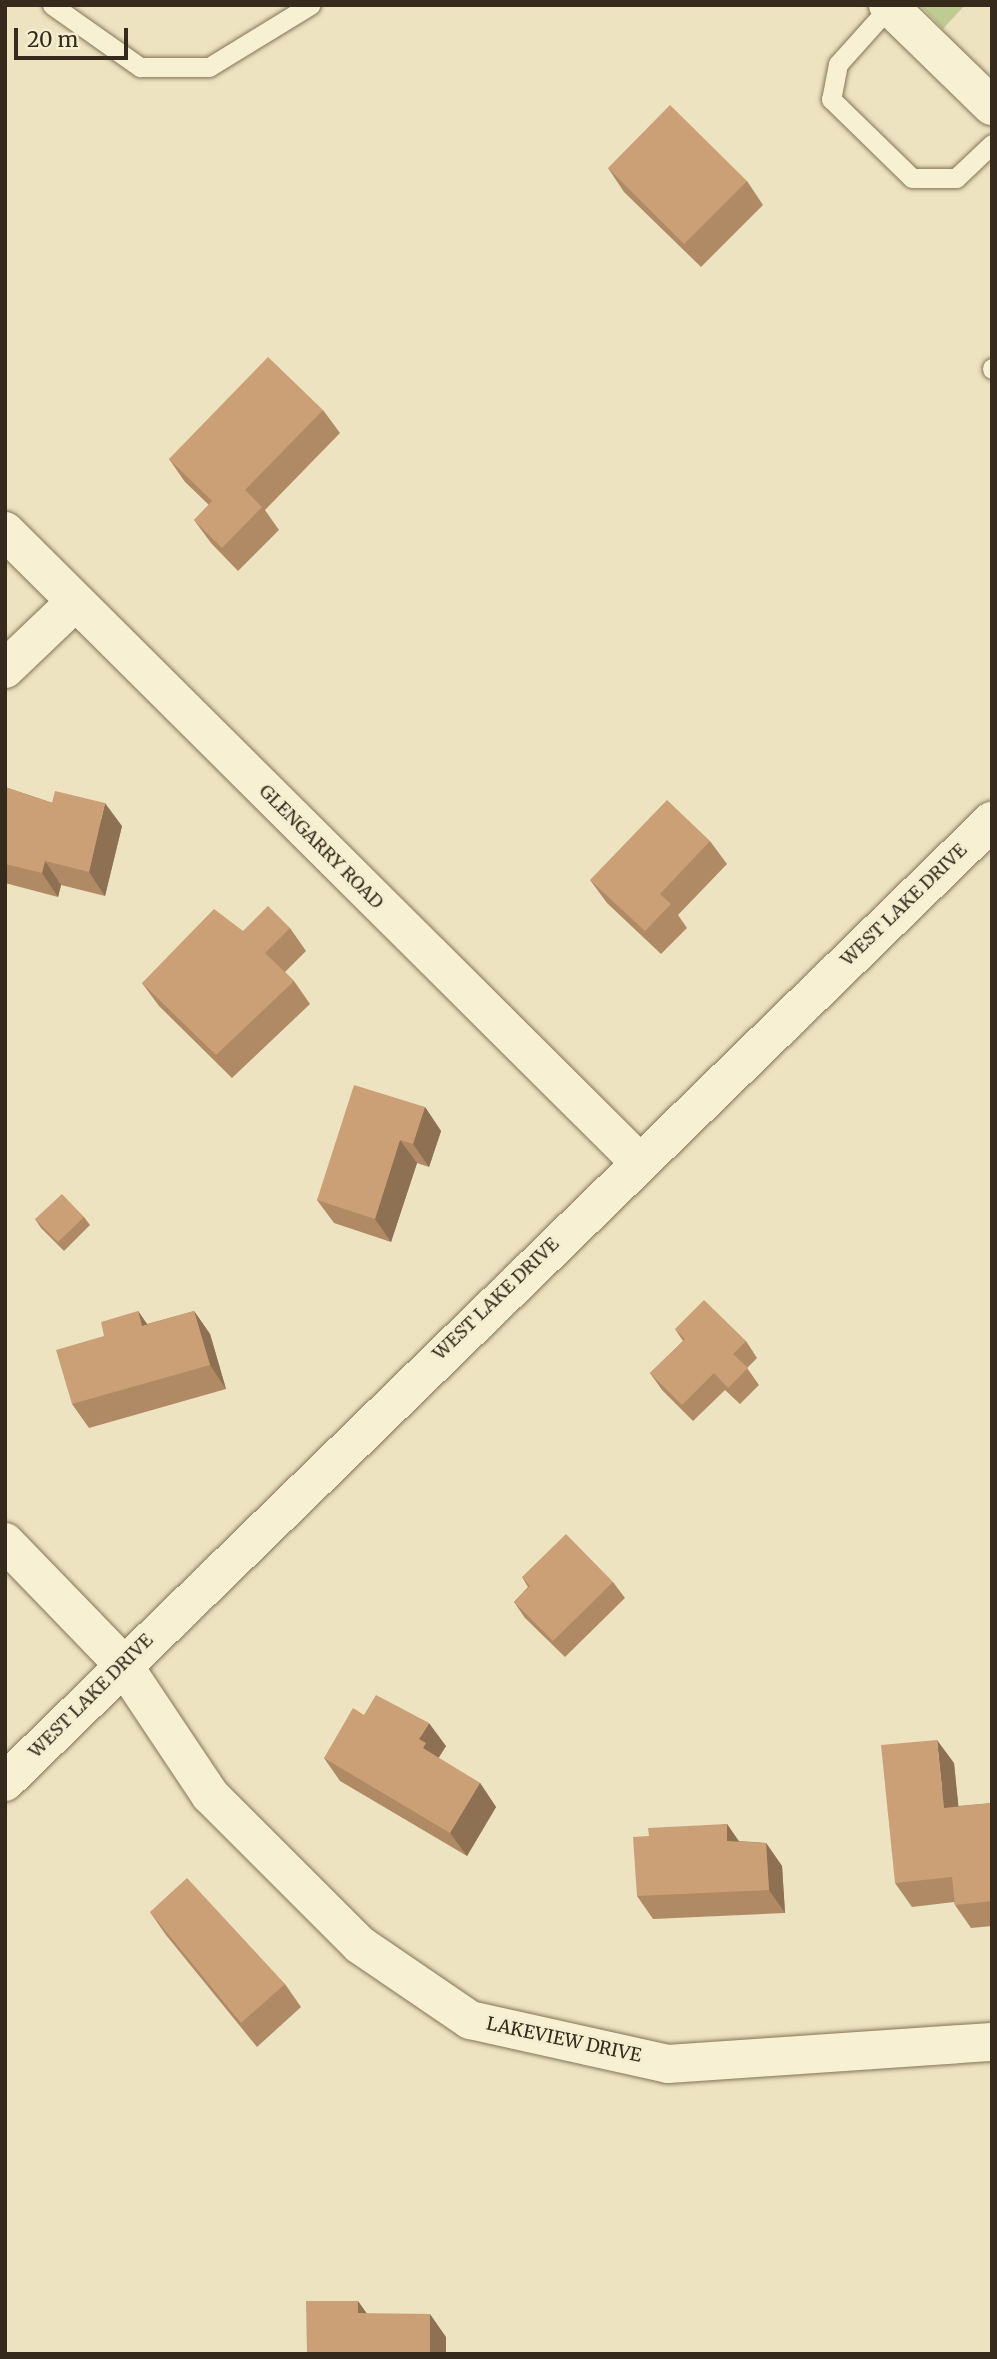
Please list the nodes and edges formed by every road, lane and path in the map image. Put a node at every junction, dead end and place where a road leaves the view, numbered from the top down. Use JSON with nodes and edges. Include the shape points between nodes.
{"nodes":[{"id":1,"x":52,"y":5,"type":"edge"},
{"id":2,"x":310,"y":5,"type":"edge"},
{"id":3,"x":889,"y":6,"type":"edge"},
{"id":4,"x":990,"y":99,"type":"edge"},
{"id":5,"x":992,"y":144,"type":"edge"},
{"id":6,"x":5,"y":531,"type":"edge"},
{"id":7,"x":75,"y":603,"type":"junction"},
{"id":8,"x":5,"y":669,"type":"edge"},
{"id":9,"x":992,"y":821,"type":"edge"},
{"id":10,"x":638,"y":1161,"type":"junction"},
{"id":11,"x":5,"y":1542,"type":"edge"},
{"id":12,"x":122,"y":1663,"type":"junction"},
{"id":13,"x":5,"y":1782,"type":"edge"},
{"id":14,"x":992,"y":2042,"type":"edge"}],
"edges":[{"from":1,"to":2,"type":"lane","via":[[141,67],[209,68]]},
{"from":3,"to":4,"type":"street"},
{"from":3,"to":5,"type":"lane","via":[[838,64],[831,99],[912,178],[956,178]]},
{"from":6,"to":7,"type":"street","name":"GLENGARRY ROAD"},
{"from":7,"to":8,"type":"street"},
{"from":7,"to":10,"type":"street","name":"GLENGARRY ROAD"},
{"from":9,"to":10,"type":"street","name":"WEST LAKE DRIVE"},
{"from":10,"to":12,"type":"street","name":"WEST LAKE DRIVE"},
{"from":11,"to":12,"type":"street","name":"LAKEVIEW DRIVE"},
{"from":12,"to":13,"type":"street","name":"WEST LAKE DRIVE"},
{"from":12,"to":14,"type":"street","name":"LAKEVIEW DRIVE","via":[[210,1795],[360,1945],[470,2020],[668,2064]]}]}
